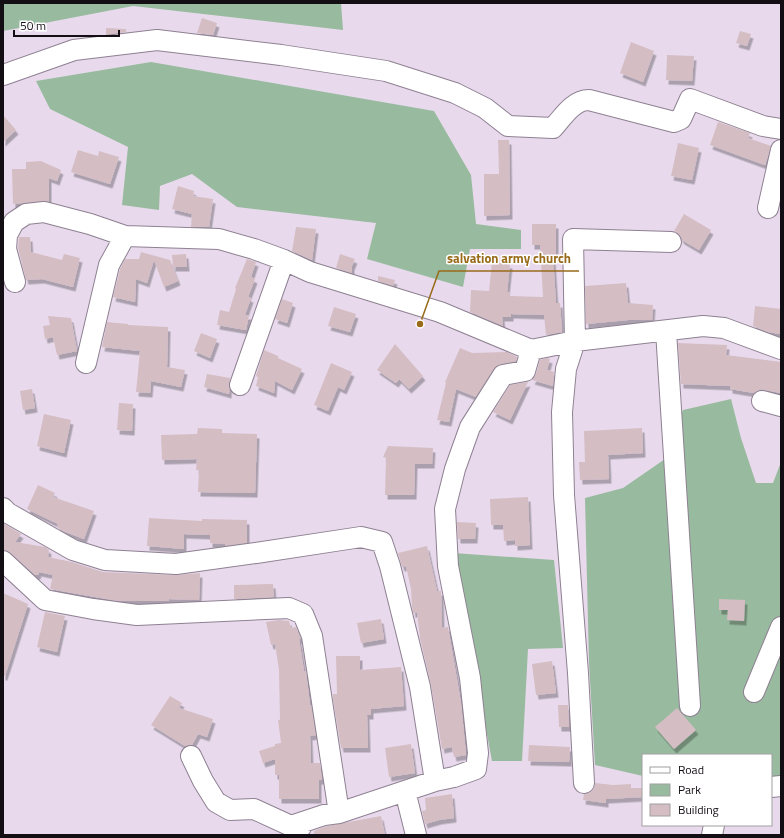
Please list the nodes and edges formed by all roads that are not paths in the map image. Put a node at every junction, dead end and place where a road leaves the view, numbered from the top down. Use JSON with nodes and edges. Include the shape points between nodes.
{"nodes":[{"id":1,"x":3,"y":75,"type":"edge"},
{"id":2,"x":781,"y":129,"type":"edge"},
{"id":3,"x":781,"y":150,"type":"edge"},
{"id":4,"x":768,"y":208,"type":"dead end"},
{"id":5,"x":125,"y":236,"type":"junction"},
{"id":6,"x":671,"y":242,"type":"dead end"},
{"id":7,"x":284,"y":260,"type":"junction"},
{"id":8,"x":15,"y":282,"type":"dead end"},
{"id":9,"x":666,"y":331,"type":"junction"},
{"id":10,"x":576,"y":341,"type":"junction"},
{"id":11,"x":781,"y":349,"type":"edge"},
{"id":12,"x":531,"y":350,"type":"junction"},
{"id":13,"x":86,"y":363,"type":"dead end"},
{"id":14,"x":240,"y":385,"type":"dead end"},
{"id":15,"x":762,"y":401,"type":"dead end"},
{"id":16,"x":781,"y":406,"type":"edge"},
{"id":17,"x":3,"y":508,"type":"edge"},
{"id":18,"x":3,"y":561,"type":"edge"},
{"id":19,"x":781,"y":627,"type":"edge"},
{"id":20,"x":754,"y":692,"type":"dead end"},
{"id":21,"x":690,"y":706,"type":"dead end"},
{"id":22,"x":191,"y":756,"type":"dead end"},
{"id":23,"x":435,"y":781,"type":"junction"},
{"id":24,"x":584,"y":783,"type":"dead end"},
{"id":25,"x":405,"y":791,"type":"junction"},
{"id":26,"x":339,"y":813,"type":"junction"},
{"id":27,"x":297,"y":830,"type":"edge"},
{"id":28,"x":416,"y":835,"type":"edge"}],
"edges":[{"from":1,"to":2,"type":"street","via":[[74,50],[157,40],[386,70],[455,93],[485,108],[508,126],[553,128],[576,103],[582,100],[674,122],[681,119],[690,99],[764,126]]},
{"from":3,"to":4,"type":"street"},
{"from":5,"to":7,"type":"street","via":[[219,239]]},
{"from":5,"to":8,"type":"street","via":[[44,212],[26,214],[14,222],[7,235],[6,249]]},
{"from":5,"to":13,"type":"street","via":[[109,265]]},
{"from":6,"to":10,"type":"street","via":[[573,239]]},
{"from":7,"to":12,"type":"street","via":[[310,272],[440,312]]},
{"from":7,"to":14,"type":"street"},
{"from":9,"to":10,"type":"street"},
{"from":9,"to":11,"type":"street","via":[[703,326],[724,328]]},
{"from":9,"to":21,"type":"street"},
{"from":10,"to":12,"type":"street"},
{"from":10,"to":24,"type":"street","via":[[566,369],[562,412],[564,495]]},
{"from":12,"to":23,"type":"street","via":[[525,371],[503,375],[470,427],[455,469],[445,509],[448,566],[470,678],[478,753],[476,769]]},
{"from":15,"to":16,"type":"street"},
{"from":17,"to":23,"type":"street","via":[[8,514],[74,550],[105,560],[176,564],[361,537],[382,542],[420,687]]},
{"from":18,"to":26,"type":"street","via":[[45,600],[93,609],[137,615],[289,608],[303,614],[312,636]]},
{"from":19,"to":20,"type":"street"},
{"from":22,"to":27,"type":"street","via":[[216,802],[230,810],[254,809]]},
{"from":23,"to":25,"type":"street"},
{"from":25,"to":26,"type":"street"},
{"from":25,"to":28,"type":"street"},
{"from":26,"to":27,"type":"street","via":[[324,815]]}]}
